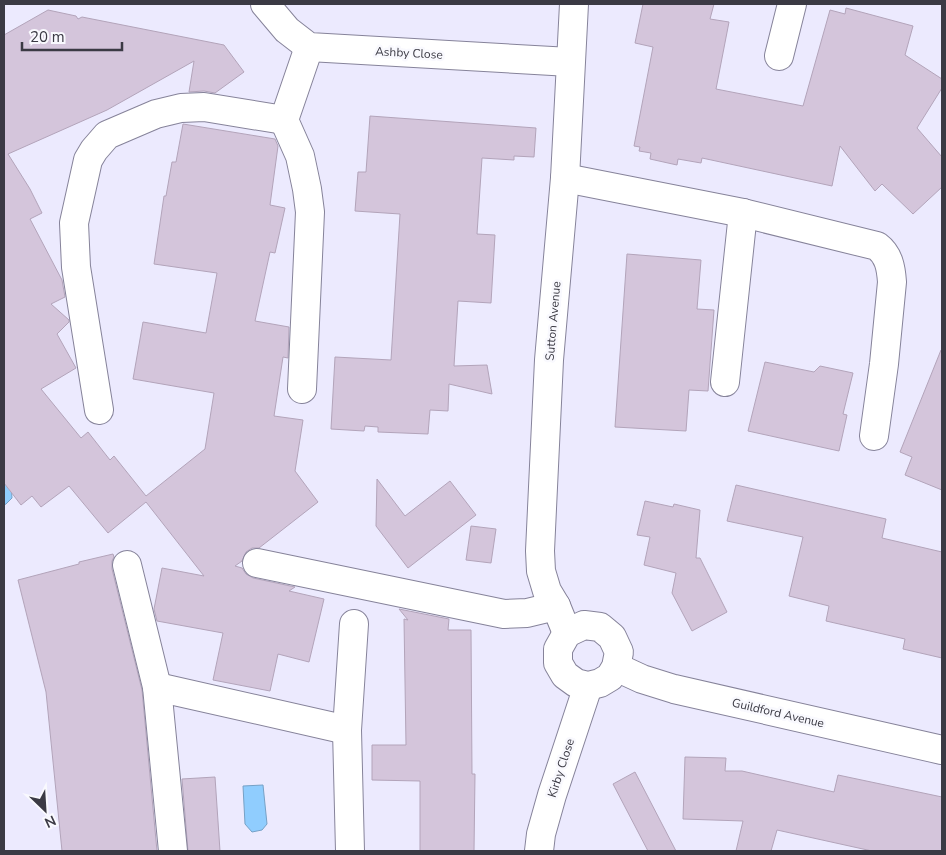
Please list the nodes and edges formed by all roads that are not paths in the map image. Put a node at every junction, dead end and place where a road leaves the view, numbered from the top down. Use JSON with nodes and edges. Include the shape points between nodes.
{"nodes":[{"id":1,"x":265,"y":4,"type":"edge"},
{"id":2,"x":574,"y":4,"type":"edge"},
{"id":3,"x":792,"y":4,"type":"edge"},
{"id":4,"x":309,"y":47,"type":"junction"},
{"id":5,"x":779,"y":56,"type":"dead end"},
{"id":6,"x":570,"y":62,"type":"junction"},
{"id":7,"x":284,"y":120,"type":"junction"},
{"id":8,"x":564,"y":178,"type":"junction"},
{"id":9,"x":743,"y":213,"type":"junction"},
{"id":10,"x":725,"y":382,"type":"dead end"},
{"id":11,"x":302,"y":389,"type":"dead end"},
{"id":12,"x":99,"y":410,"type":"dead end"},
{"id":13,"x":874,"y":436,"type":"dead end"},
{"id":14,"x":257,"y":563,"type":"dead end"},
{"id":15,"x":127,"y":565,"type":"dead end"},
{"id":16,"x":556,"y":606,"type":"junction"},
{"id":17,"x":354,"y":624,"type":"dead end"},
{"id":18,"x":567,"y":632,"type":"junction"},
{"id":19,"x":616,"y":667,"type":"junction"},
{"id":20,"x":588,"y":686,"type":"junction"},
{"id":21,"x":156,"y":687,"type":"junction"},
{"id":22,"x":347,"y":730,"type":"junction"},
{"id":23,"x":942,"y":750,"type":"edge"},
{"id":24,"x":173,"y":851,"type":"edge"},
{"id":25,"x":350,"y":851,"type":"edge"},
{"id":26,"x":539,"y":851,"type":"edge"}],
"edges":[{"from":1,"to":4,"type":"street","via":[[287,30]]},
{"from":2,"to":6,"type":"street","name":"Sutton Avenue"},
{"from":3,"to":5,"type":"street"},
{"from":4,"to":6,"type":"street","name":"Ashby Close"},
{"from":4,"to":7,"type":"street"},
{"from":6,"to":8,"type":"street","name":"Sutton Avenue"},
{"from":7,"to":11,"type":"street","via":[[300,156],[310,212]]},
{"from":7,"to":12,"type":"street","via":[[204,107],[181,108],[156,114],[107,135],[94,150],[88,160],[74,223],[76,267]]},
{"from":8,"to":9,"type":"street"},
{"from":8,"to":16,"type":"street","name":"Sutton Avenue","via":[[549,360],[540,551],[541,571]]},
{"from":9,"to":10,"type":"street"},
{"from":9,"to":13,"type":"street","via":[[877,246],[886,254],[892,282]]},
{"from":14,"to":16,"type":"street","via":[[504,614],[527,613]]},
{"from":15,"to":21,"type":"street"},
{"from":16,"to":18,"type":"street","name":"Sutton Avenue"},
{"from":17,"to":22,"type":"street"},
{"from":18,"to":19,"type":"street","via":[[584,625],[600,627],[612,637],[619,652]]},
{"from":18,"to":20,"type":"street","via":[[558,649],[558,662],[565,675],[576,684]]},
{"from":19,"to":20,"type":"street","via":[[600,684]]},
{"from":19,"to":23,"type":"street","name":"Guildford Avenue","via":[[674,689]]},
{"from":20,"to":26,"type":"street","name":"Kirby Close","via":[[552,795]]},
{"from":21,"to":22,"type":"street"},
{"from":21,"to":24,"type":"street"},
{"from":22,"to":25,"type":"street"}]}
